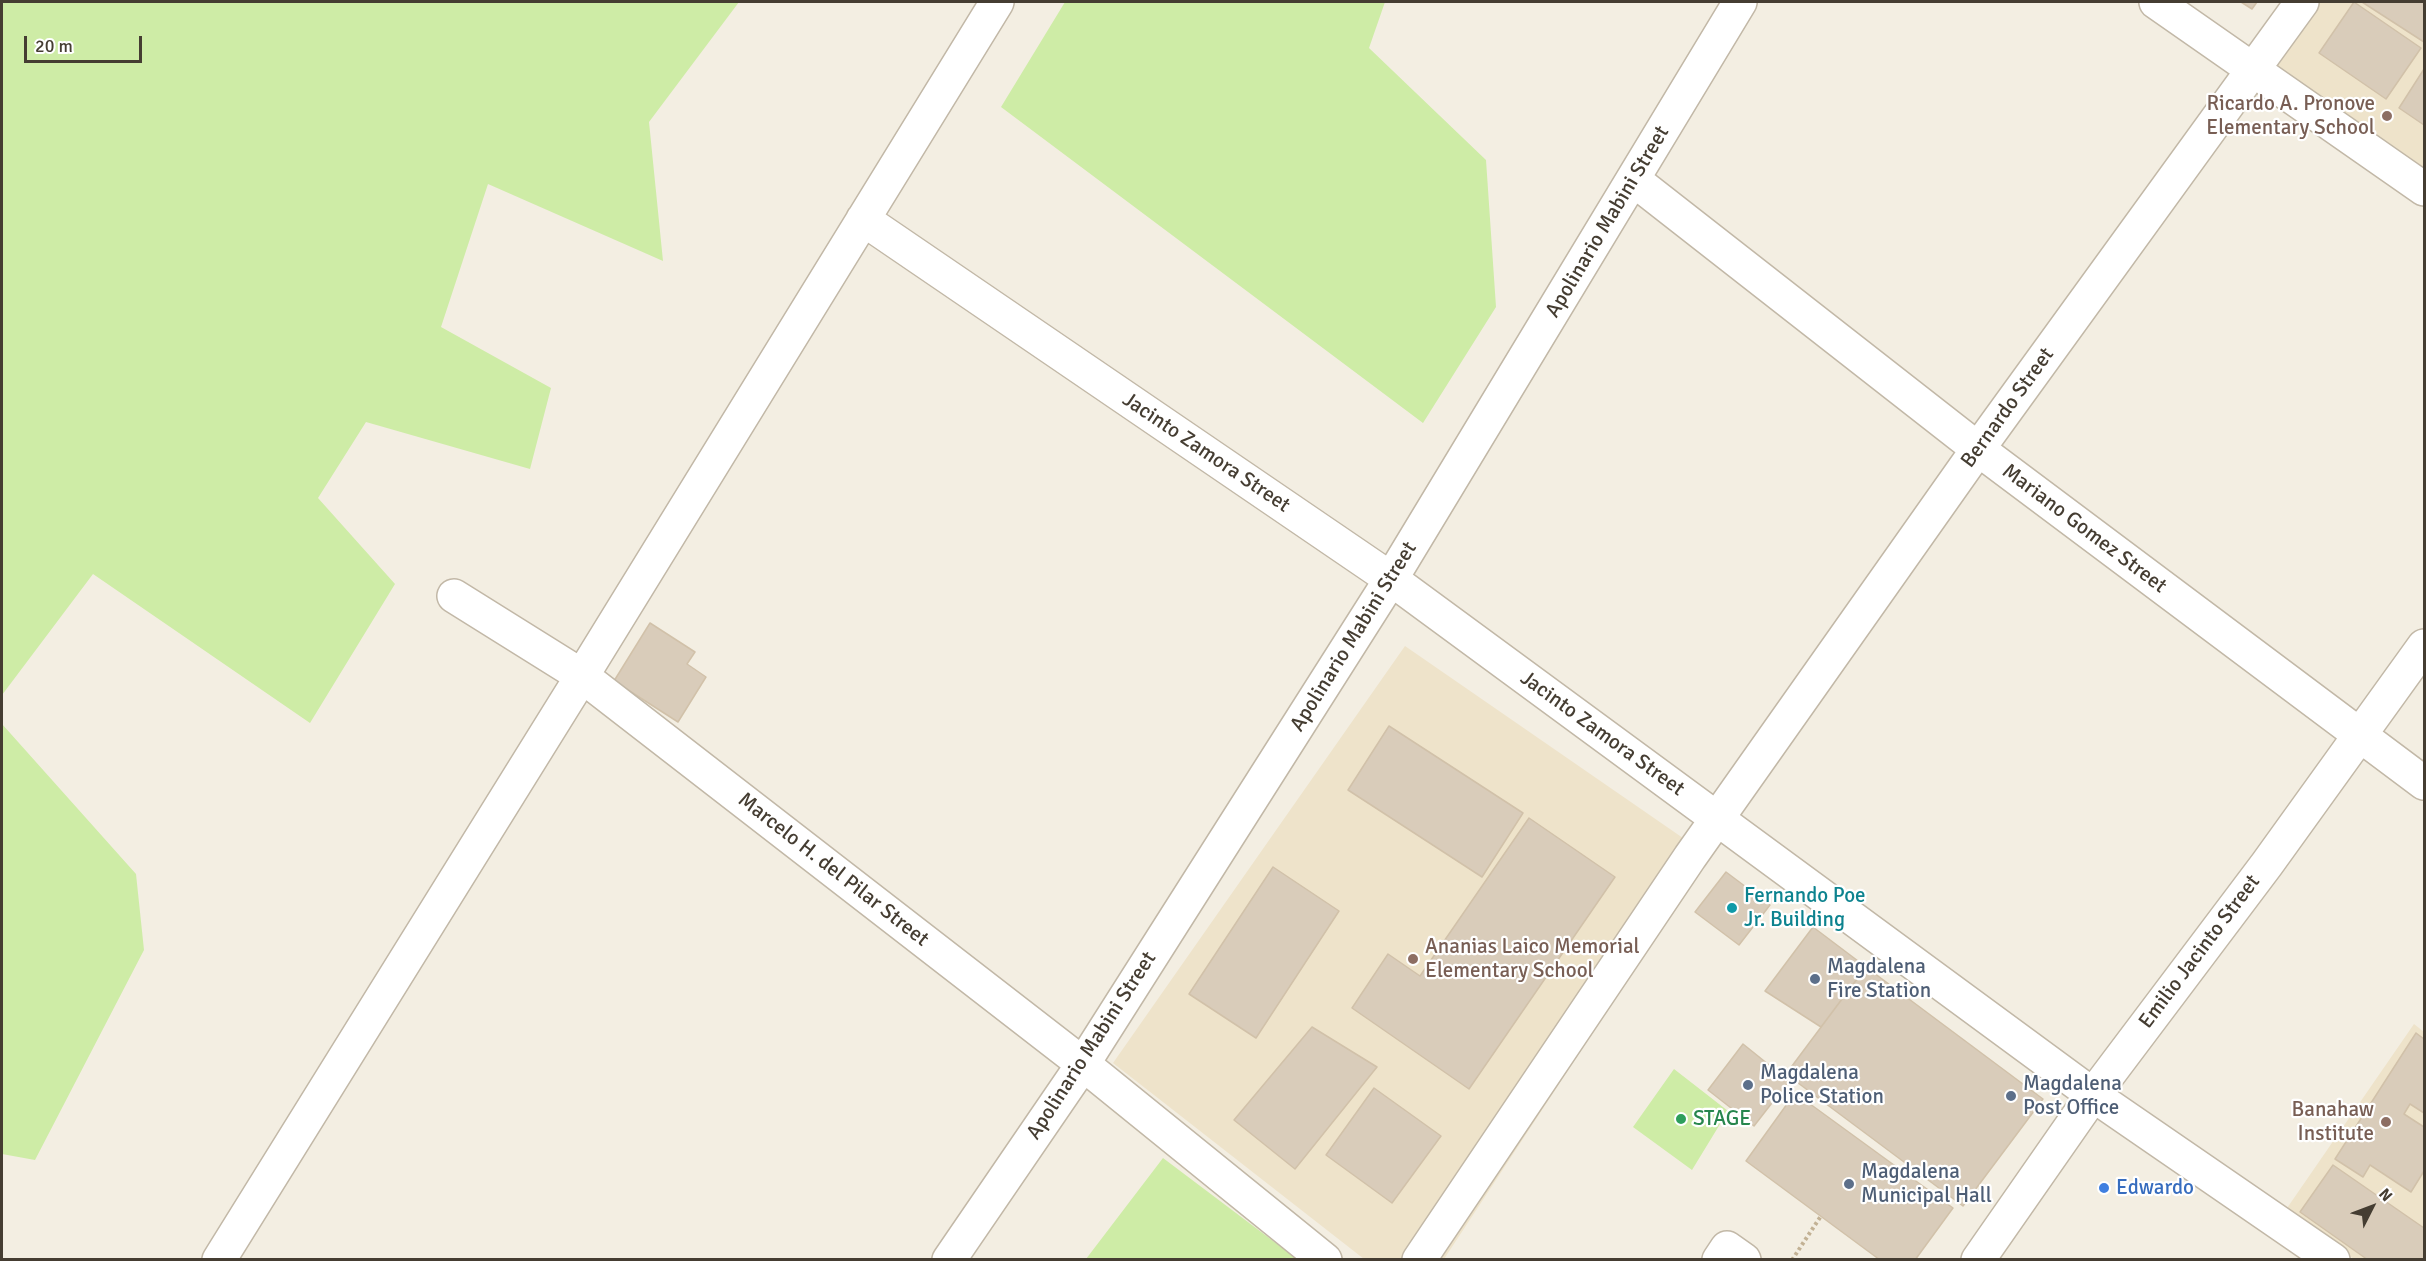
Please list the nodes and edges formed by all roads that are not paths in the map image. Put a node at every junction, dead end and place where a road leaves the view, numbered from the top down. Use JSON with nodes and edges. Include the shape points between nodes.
{"nodes":[{"id":1,"x":998,"y":2,"type":"edge"},
{"id":2,"x":1740,"y":2,"type":"edge"},
{"id":3,"x":2156,"y":2,"type":"edge"},
{"id":4,"x":2302,"y":2,"type":"edge"},
{"id":5,"x":2253,"y":69,"type":"junction"},
{"id":6,"x":1634,"y":180,"type":"junction"},
{"id":7,"x":2424,"y":189,"type":"edge"},
{"id":8,"x":863,"y":219,"type":"junction"},
{"id":9,"x":1978,"y":449,"type":"junction"},
{"id":10,"x":1391,"y":579,"type":"junction"},
{"id":11,"x":454,"y":596,"type":"dead end"},
{"id":12,"x":2424,"y":646,"type":"edge"},
{"id":13,"x":582,"y":676,"type":"junction"},
{"id":14,"x":2360,"y":735,"type":"junction"},
{"id":15,"x":2424,"y":783,"type":"edge"},
{"id":16,"x":1718,"y":818,"type":"junction"},
{"id":17,"x":1083,"y":1064,"type":"junction"},
{"id":18,"x":2093,"y":1095,"type":"junction"},
{"id":19,"x":219,"y":1260,"type":"edge"},
{"id":20,"x":949,"y":1260,"type":"edge"},
{"id":21,"x":1325,"y":1260,"type":"edge"},
{"id":22,"x":1419,"y":1260,"type":"edge"},
{"id":23,"x":1719,"y":1260,"type":"edge"},
{"id":24,"x":1744,"y":1260,"type":"edge"},
{"id":25,"x":1978,"y":1260,"type":"edge"},
{"id":26,"x":2333,"y":1260,"type":"edge"}],
"edges":[{"from":1,"to":8,"type":"street"},
{"from":2,"to":6,"type":"street","name":"Apolinario Mabini Street"},
{"from":3,"to":5,"type":"street"},
{"from":4,"to":5,"type":"street","name":"Bernardo Street"},
{"from":5,"to":7,"type":"street"},
{"from":5,"to":9,"type":"street","name":"Bernardo Street"},
{"from":6,"to":9,"type":"street","name":"Mariano Gomez Street"},
{"from":6,"to":10,"type":"street","name":"Apolinario Mabini Street"},
{"from":8,"to":10,"type":"street","name":"Jacinto Zamora Street"},
{"from":8,"to":13,"type":"street"},
{"from":9,"to":14,"type":"street","name":"Mariano Gomez Street"},
{"from":9,"to":16,"type":"street","name":"Bernardo Street"},
{"from":10,"to":16,"type":"street","name":"Jacinto Zamora Street"},
{"from":10,"to":17,"type":"street","name":"Apolinario Mabini Street"},
{"from":11,"to":13,"type":"street","name":"Marcelo H. del Pilar Street"},
{"from":12,"to":14,"type":"street","name":"Emilio Jacinto Street"},
{"from":13,"to":17,"type":"street","name":"Marcelo H. del Pilar Street"},
{"from":13,"to":19,"type":"street"},
{"from":14,"to":15,"type":"street","name":"Mariano Gomez Street"},
{"from":14,"to":18,"type":"street","name":"Emilio Jacinto Street"},
{"from":16,"to":18,"type":"street","name":"Jacinto Zamora Street"},
{"from":16,"to":22,"type":"street","name":"Bernardo Street"},
{"from":17,"to":20,"type":"street","name":"Apolinario Mabini Street"},
{"from":17,"to":21,"type":"street","name":"Marcelo H. del Pilar Street"},
{"from":18,"to":25,"type":"street","name":"Emilio Jacinto Street"},
{"from":18,"to":26,"type":"street","name":"Jacinto Zamora Street"},
{"from":23,"to":24,"type":"street","via":[[1727,1248]]}]}
